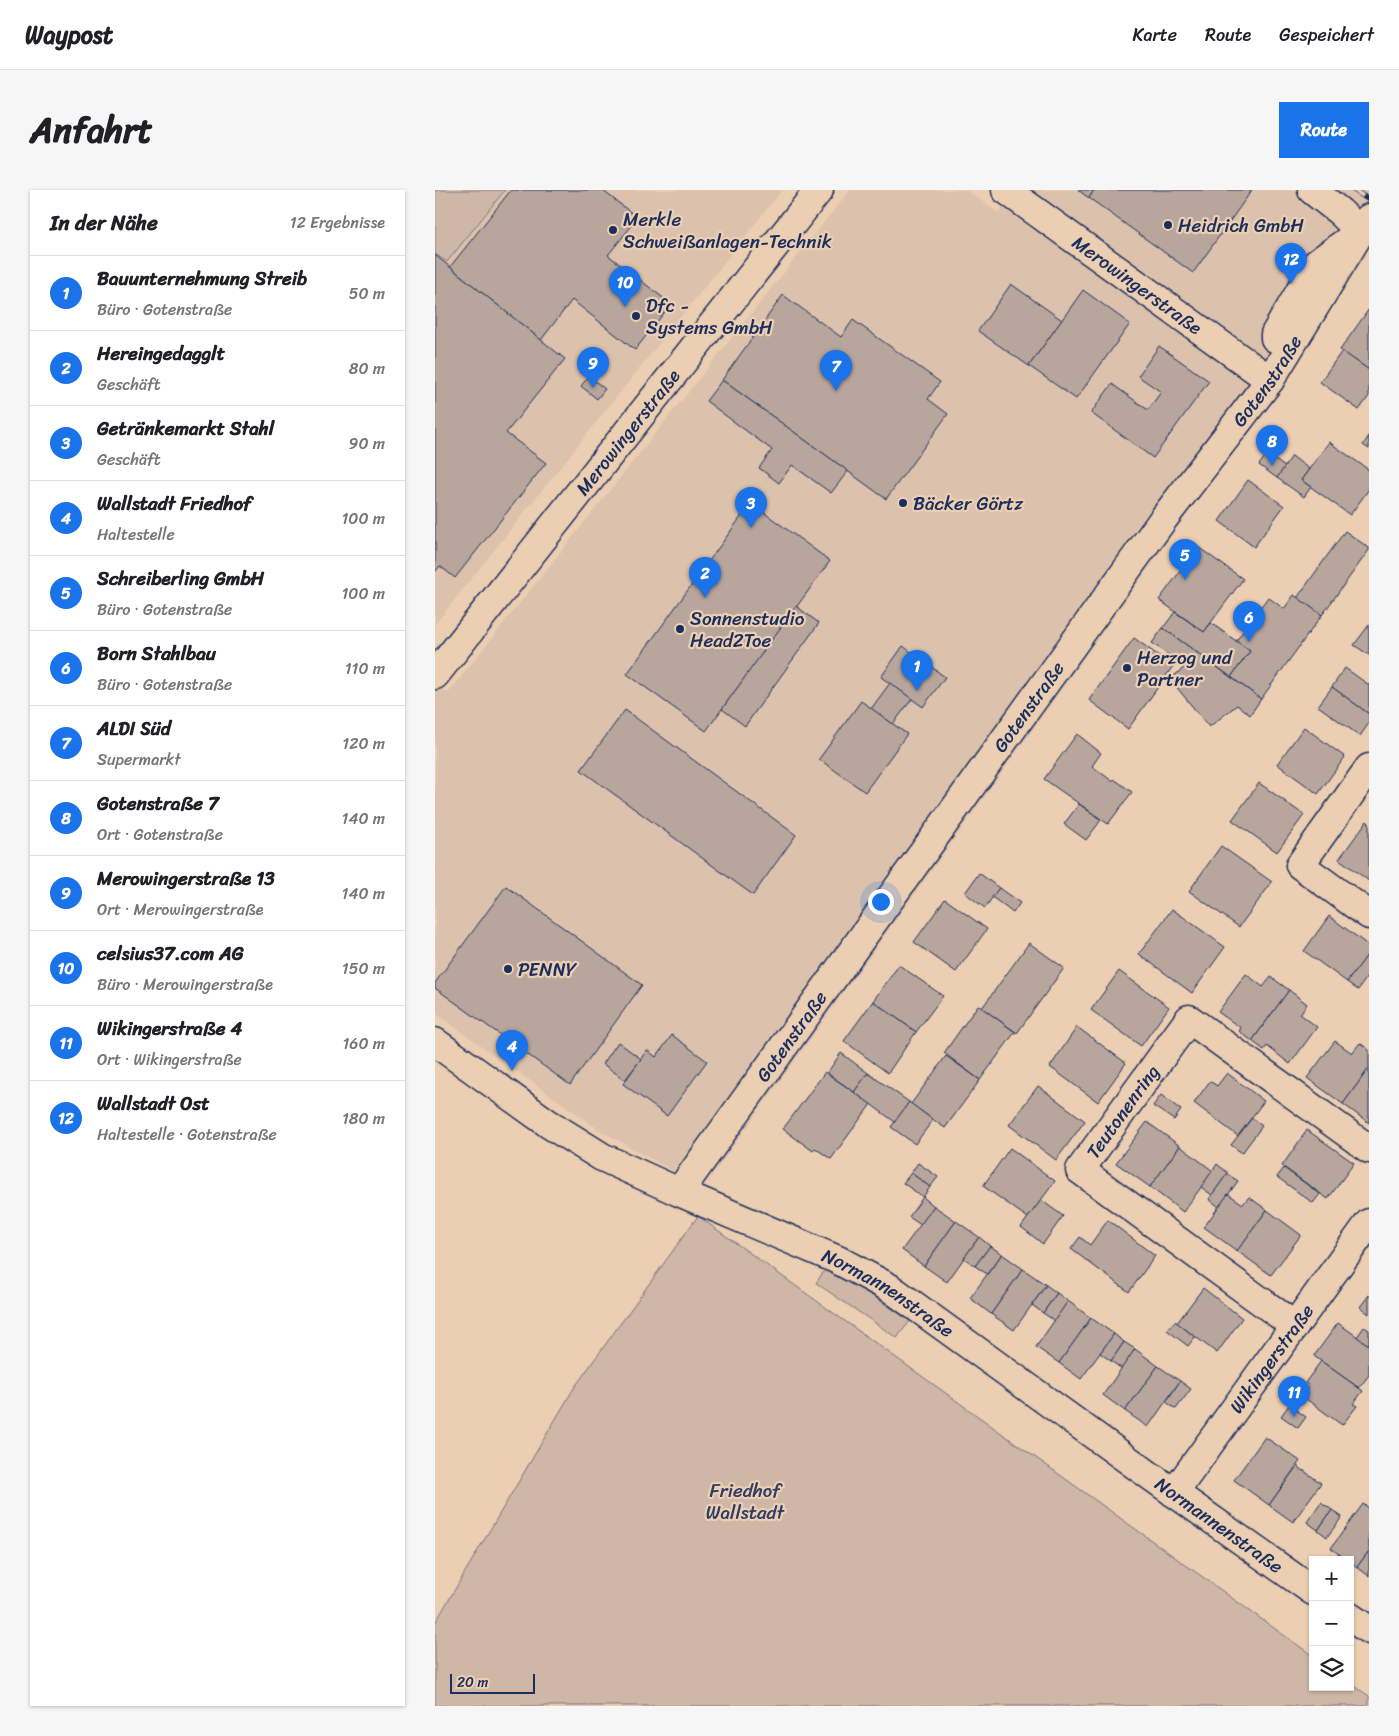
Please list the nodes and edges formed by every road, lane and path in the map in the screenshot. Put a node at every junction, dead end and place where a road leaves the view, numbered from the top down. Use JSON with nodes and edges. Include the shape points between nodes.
{"nodes":[{"id":1,"x":819,"y":190,"type":"edge"},
{"id":2,"x":1006,"y":190,"type":"edge"},
{"id":3,"x":1312,"y":190,"type":"edge"},
{"id":4,"x":1365,"y":225,"type":"edge"},
{"id":5,"x":1270,"y":380,"type":"junction"},
{"id":6,"x":435,"y":675,"type":"edge"},
{"id":7,"x":1369,"y":768,"type":"edge"},
{"id":8,"x":1369,"y":915,"type":"edge"},
{"id":9,"x":435,"y":1042,"type":"edge"},
{"id":10,"x":1369,"y":1149,"type":"edge"},
{"id":11,"x":679,"y":1192,"type":"junction"},
{"id":12,"x":1369,"y":1223,"type":"edge"},
{"id":13,"x":1295,"y":1326,"type":"junction"},
{"id":14,"x":1174,"y":1493,"type":"junction"},
{"id":15,"x":1309,"y":1588,"type":"edge"},
{"id":16,"x":1354,"y":1620,"type":"edge"},
{"id":17,"x":1369,"y":1630,"type":"edge"}],
"edges":[{"from":1,"to":6,"type":"street","name":"Merowingerstraße"},
{"from":2,"to":5,"type":"street","name":"Merowingerstraße"},
{"from":3,"to":4,"type":"street","via":[[1340,212]]},
{"from":4,"to":5,"type":"street","name":"Gotenstraße"},
{"from":5,"to":11,"type":"street","name":"Gotenstraße","via":[[1164,518]]},
{"from":7,"to":8,"type":"street","via":[[1301,865]]},
{"from":9,"to":11,"type":"street","name":"Normannenstraße","via":[[549,1124],[595,1152]]},
{"from":10,"to":13,"type":"street","name":"Teutonenring","via":[[1189,1019],[1080,1170]]},
{"from":11,"to":14,"type":"street","name":"Normannenstraße","via":[[838,1260],[890,1288]]},
{"from":12,"to":13,"type":"street","name":"Wikingerstraße"},
{"from":13,"to":14,"type":"street","name":"Wikingerstraße"},
{"from":14,"to":15,"type":"street","name":"Normannenstraße"},
{"from":16,"to":17,"type":"street"}]}
